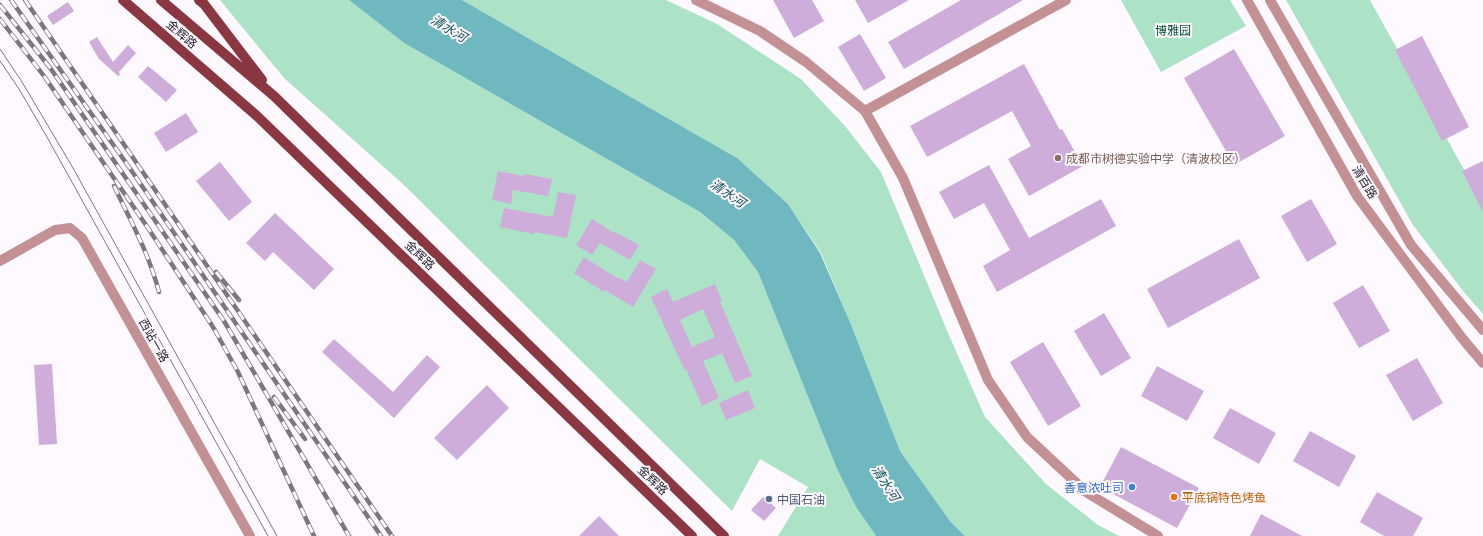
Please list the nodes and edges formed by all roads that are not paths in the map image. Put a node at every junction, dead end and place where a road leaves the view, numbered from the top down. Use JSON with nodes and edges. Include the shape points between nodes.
{"nodes":[{"id":1,"x":123,"y":0,"type":"edge"},
{"id":2,"x":162,"y":0,"type":"edge"},
{"id":3,"x":199,"y":0,"type":"edge"},
{"id":4,"x":696,"y":0,"type":"edge"},
{"id":5,"x":1066,"y":0,"type":"edge"},
{"id":6,"x":1247,"y":0,"type":"edge"},
{"id":7,"x":1270,"y":0,"type":"edge"},
{"id":8,"x":1050,"y":4,"type":"edge"},
{"id":9,"x":274,"y":96,"type":"junction"},
{"id":10,"x":865,"y":111,"type":"junction"},
{"id":11,"x":0,"y":261,"type":"edge"},
{"id":12,"x":1483,"y":330,"type":"edge"},
{"id":13,"x":1483,"y":363,"type":"edge"},
{"id":14,"x":250,"y":536,"type":"edge"},
{"id":15,"x":692,"y":536,"type":"edge"},
{"id":16,"x":724,"y":536,"type":"edge"},
{"id":17,"x":1158,"y":536,"type":"edge"}],
"edges":[{"from":1,"to":15,"type":"main road","name":"金辉路","via":[[257,116]]},
{"from":2,"to":9,"type":"main road","name":"金辉路"},
{"from":3,"to":9,"type":"main road"},
{"from":4,"to":10,"type":"street","via":[[760,31],[806,62]]},
{"from":5,"to":8,"type":"street"},
{"from":6,"to":13,"type":"street","name":"清百路","via":[[1357,196]]},
{"from":7,"to":12,"type":"street","name":"清百路","via":[[1411,245]]},
{"from":8,"to":10,"type":"street"},
{"from":9,"to":16,"type":"main road","name":"金辉路"},
{"from":10,"to":17,"type":"street","via":[[903,178],[988,380],[1027,437],[1086,492]]},
{"from":11,"to":14,"type":"street","name":"西站一路","via":[[55,230],[70,228],[82,238]]}]}
